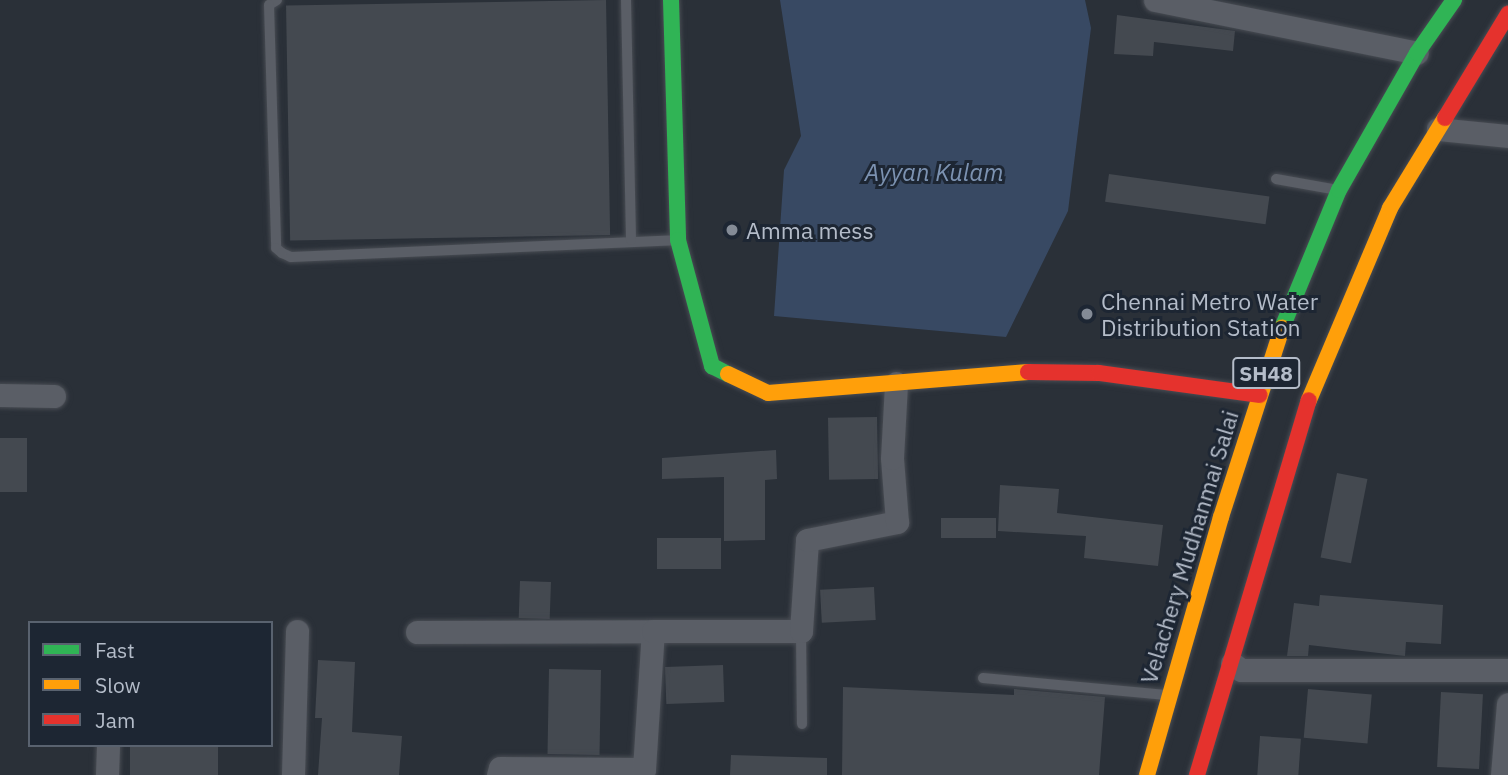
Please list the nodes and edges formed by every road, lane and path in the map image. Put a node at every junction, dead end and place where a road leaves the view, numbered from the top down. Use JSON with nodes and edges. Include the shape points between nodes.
{"nodes":[{"id":1,"x":277,"y":0,"type":"edge"},
{"id":2,"x":626,"y":0,"type":"edge"},
{"id":3,"x":671,"y":0,"type":"edge"},
{"id":4,"x":1155,"y":0,"type":"edge"},
{"id":5,"x":1454,"y":0,"type":"edge"},
{"id":6,"x":1508,"y":14,"type":"edge"},
{"id":7,"x":1417,"y":53,"type":"junction"},
{"id":8,"x":1438,"y":129,"type":"junction"},
{"id":9,"x":1508,"y":135,"type":"edge"},
{"id":10,"x":1276,"y":179,"type":"dead end"},
{"id":11,"x":1339,"y":190,"type":"junction"},
{"id":12,"x":631,"y":240,"type":"junction"},
{"id":13,"x":678,"y":240,"type":"junction"},
{"id":14,"x":896,"y":383,"type":"junction"},
{"id":15,"x":0,"y":395,"type":"edge"},
{"id":16,"x":1259,"y":395,"type":"junction"},
{"id":17,"x":54,"y":396,"type":"dead end"},
{"id":18,"x":297,"y":631,"type":"dead end"},
{"id":19,"x":653,"y":631,"type":"junction"},
{"id":20,"x":801,"y":631,"type":"junction"},
{"id":21,"x":417,"y":632,"type":"dead end"},
{"id":22,"x":1231,"y":663,"type":"junction"},
{"id":23,"x":1508,"y":670,"type":"edge"},
{"id":24,"x":983,"y":678,"type":"dead end"},
{"id":25,"x":1168,"y":695,"type":"junction"},
{"id":26,"x":1508,"y":704,"type":"edge"},
{"id":27,"x":802,"y":724,"type":"dead end"},
{"id":28,"x":108,"y":747,"type":"edge"},
{"id":29,"x":107,"y":775,"type":"edge"},
{"id":30,"x":293,"y":775,"type":"edge"},
{"id":31,"x":498,"y":775,"type":"edge"},
{"id":32,"x":1147,"y":775,"type":"edge"},
{"id":33,"x":1197,"y":775,"type":"edge"},
{"id":34,"x":1502,"y":775,"type":"edge"}],
"edges":[{"from":1,"to":12,"type":"lane","via":[[269,5],[276,248],[282,253],[291,257]]},
{"from":2,"to":12,"type":"lane"},
{"from":3,"to":13,"type":"main road"},
{"from":4,"to":7,"type":"street"},
{"from":5,"to":7,"type":"main road","name":"Velachery Mudhanmai Salai","number":"SH48"},
{"from":6,"to":8,"type":"main road","number":"SH48"},
{"from":7,"to":11,"type":"main road","name":"Velachery Mudhanmai Salai","number":"SH48"},
{"from":8,"to":9,"type":"street"},
{"from":8,"to":22,"type":"main road","number":"SH48","via":[[1390,208],[1305,409]]},
{"from":10,"to":11,"type":"lane"},
{"from":11,"to":16,"type":"main road","name":"Velachery Mudhanmai Salai","number":"SH48","via":[[1293,295]]},
{"from":12,"to":13,"type":"lane"},
{"from":13,"to":14,"type":"main road","via":[[712,366],[768,393]]},
{"from":14,"to":16,"type":"main road","via":[[1002,371],[1098,373]]},
{"from":14,"to":20,"type":"street","via":[[892,458],[897,522],[807,540]]},
{"from":15,"to":17,"type":"street"},
{"from":16,"to":25,"type":"main road","name":"Velachery Mudhanmai Salai","number":"SH48"},
{"from":18,"to":30,"type":"street"},
{"from":19,"to":20,"type":"street"},
{"from":19,"to":21,"type":"street"},
{"from":19,"to":31,"type":"street","via":[[644,769],[500,768]]},
{"from":20,"to":27,"type":"lane"},
{"from":22,"to":23,"type":"street","via":[[1241,670]]},
{"from":22,"to":33,"type":"main road","number":"SH48"},
{"from":24,"to":25,"type":"lane"},
{"from":25,"to":32,"type":"main road","name":"Velachery Mudhanmai Salai","number":"SH48"},
{"from":26,"to":34,"type":"street"},
{"from":28,"to":29,"type":"street"}]}
